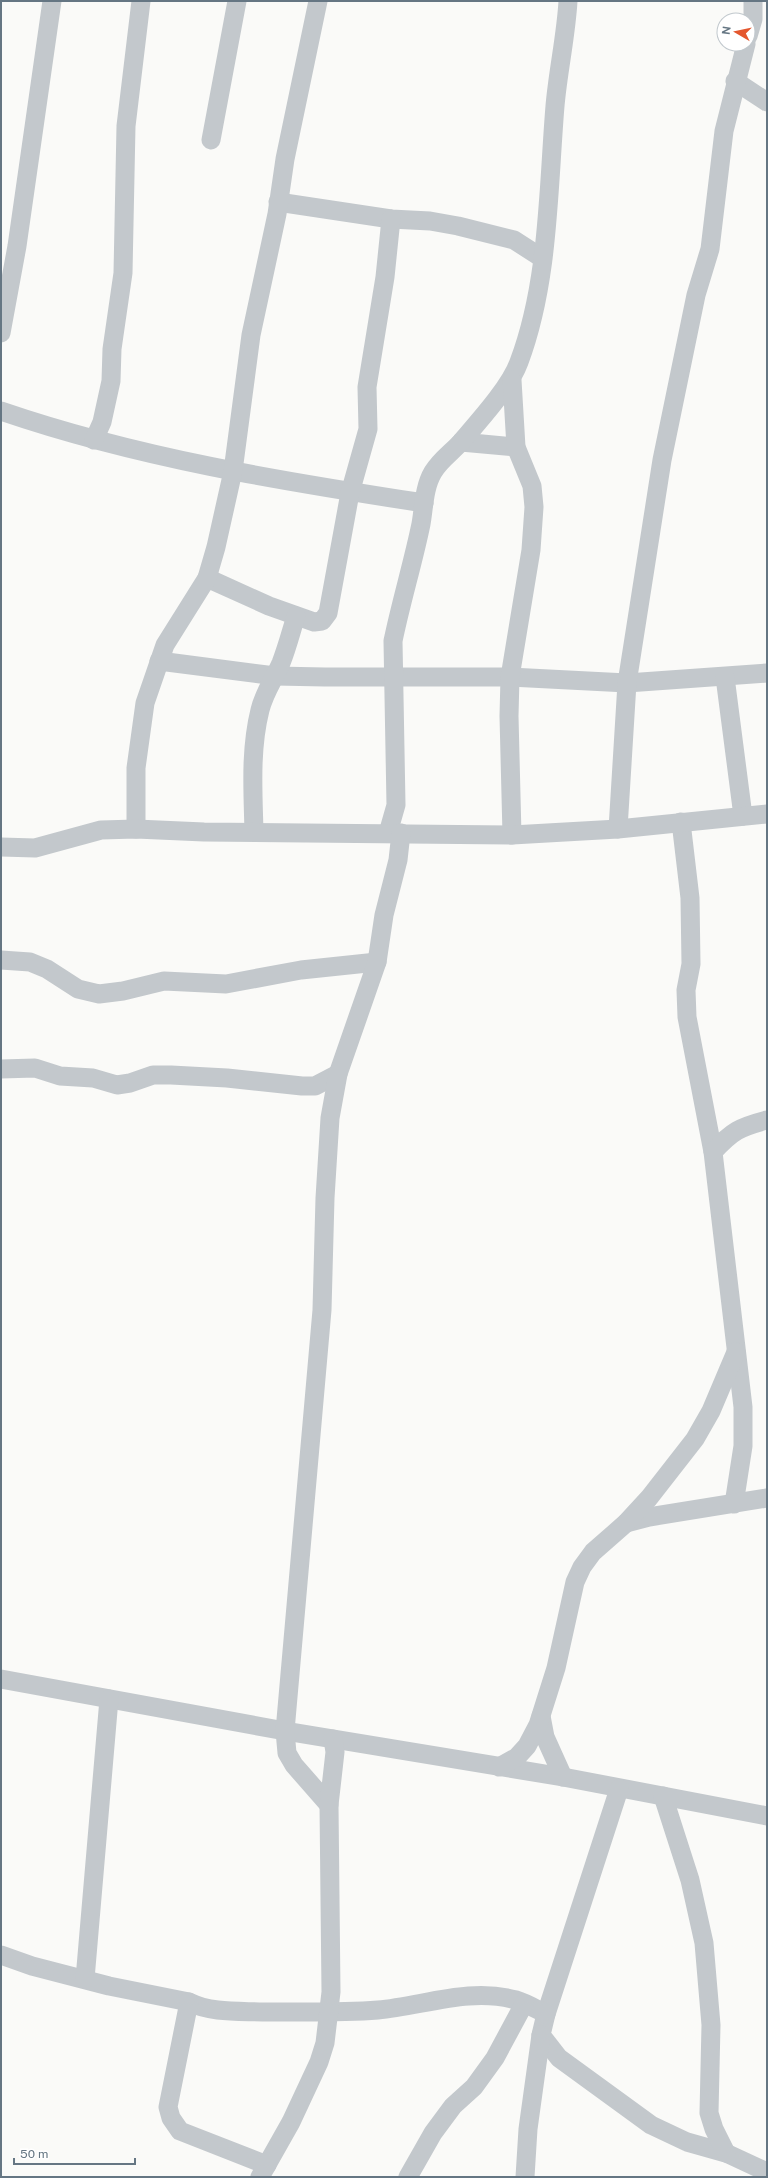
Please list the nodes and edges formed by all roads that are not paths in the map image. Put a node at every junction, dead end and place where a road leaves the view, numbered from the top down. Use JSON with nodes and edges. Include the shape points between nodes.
{"nodes":[{"id":1,"x":52,"y":1,"type":"edge"},
{"id":2,"x":141,"y":1,"type":"edge"},
{"id":3,"x":237,"y":1,"type":"edge"},
{"id":4,"x":318,"y":1,"type":"edge"},
{"id":5,"x":568,"y":1,"type":"edge"},
{"id":6,"x":767,"y":1,"type":"edge"},
{"id":7,"x":756,"y":13,"type":"edge"},
{"id":8,"x":744,"y":52,"type":"edge"},
{"id":9,"x":735,"y":81,"type":"junction"},
{"id":10,"x":767,"y":102,"type":"edge"},
{"id":11,"x":211,"y":140,"type":"dead end"},
{"id":12,"x":278,"y":202,"type":"junction"},
{"id":13,"x":391,"y":219,"type":"junction"},
{"id":14,"x":545,"y":230,"type":"junction"},
{"id":15,"x":514,"y":240,"type":"junction"},
{"id":16,"x":542,"y":258,"type":"junction"},
{"id":17,"x":1,"y":333,"type":"edge"},
{"id":18,"x":512,"y":380,"type":"junction"},
{"id":19,"x":1,"y":411,"type":"edge"},
{"id":20,"x":94,"y":440,"type":"junction"},
{"id":21,"x":461,"y":442,"type":"junction"},
{"id":22,"x":516,"y":447,"type":"junction"},
{"id":23,"x":232,"y":471,"type":"junction"},
{"id":24,"x":350,"y":493,"type":"junction"},
{"id":25,"x":424,"y":503,"type":"junction"},
{"id":26,"x":207,"y":578,"type":"junction"},
{"id":27,"x":296,"y":616,"type":"junction"},
{"id":28,"x":159,"y":661,"type":"junction"},
{"id":29,"x":767,"y":673,"type":"edge"},
{"id":30,"x":274,"y":676,"type":"junction"},
{"id":31,"x":510,"y":677,"type":"junction"},
{"id":32,"x":725,"y":677,"type":"junction"},
{"id":33,"x":393,"y":678,"type":"junction"},
{"id":34,"x":627,"y":683,"type":"junction"},
{"id":35,"x":767,"y":814,"type":"edge"},
{"id":36,"x":743,"y":816,"type":"junction"},
{"id":37,"x":681,"y":822,"type":"junction"},
{"id":38,"x":136,"y":829,"type":"junction"},
{"id":39,"x":618,"y":829,"type":"junction"},
{"id":40,"x":254,"y":832,"type":"junction"},
{"id":41,"x":395,"y":833,"type":"junction"},
{"id":42,"x":512,"y":835,"type":"junction"},
{"id":43,"x":1,"y":847,"type":"edge"},
{"id":44,"x":1,"y":960,"type":"edge"},
{"id":45,"x":377,"y":962,"type":"junction"},
{"id":46,"x":1,"y":1069,"type":"edge"},
{"id":47,"x":338,"y":1074,"type":"junction"},
{"id":48,"x":767,"y":1119,"type":"edge"},
{"id":49,"x":713,"y":1152,"type":"junction"},
{"id":50,"x":736,"y":1352,"type":"junction"},
{"id":51,"x":738,"y":1485,"type":"junction"},
{"id":52,"x":762,"y":1499,"type":"edge"},
{"id":53,"x":734,"y":1504,"type":"junction"},
{"id":54,"x":626,"y":1523,"type":"junction"},
{"id":55,"x":1,"y":1679,"type":"edge"},
{"id":56,"x":109,"y":1699,"type":"junction"},
{"id":57,"x":541,"y":1716,"type":"junction"},
{"id":58,"x":285,"y":1731,"type":"junction"},
{"id":59,"x":333,"y":1739,"type":"junction"},
{"id":60,"x":500,"y":1767,"type":"junction"},
{"id":61,"x":563,"y":1777,"type":"junction"},
{"id":62,"x":619,"y":1788,"type":"junction"},
{"id":63,"x":663,"y":1796,"type":"junction"},
{"id":64,"x":329,"y":1805,"type":"junction"},
{"id":65,"x":767,"y":1816,"type":"edge"},
{"id":66,"x":1,"y":1955,"type":"edge"},
{"id":67,"x":85,"y":1979,"type":"junction"},
{"id":68,"x":189,"y":2002,"type":"junction"},
{"id":69,"x":524,"y":2004,"type":"junction"},
{"id":70,"x":330,"y":2011,"type":"junction"},
{"id":71,"x":546,"y":2014,"type":"junction"},
{"id":72,"x":541,"y":2035,"type":"junction"},
{"id":73,"x":726,"y":2153,"type":"junction"},
{"id":74,"x":264,"y":2171,"type":"edge"},
{"id":75,"x":767,"y":2172,"type":"edge"},
{"id":76,"x":408,"y":2177,"type":"edge"},
{"id":77,"x":525,"y":2177,"type":"edge"}],
"edges":[{"from":1,"to":17,"type":"street","via":[[17,246]]},
{"from":2,"to":20,"type":"street","via":[[126,126],[123,273],[112,349],[111,382],[102,422]]},
{"from":3,"to":11,"type":"street"},
{"from":4,"to":12,"type":"street"},
{"from":5,"to":14,"type":"street","via":[[567,30],[557,80]]},
{"from":6,"to":7,"type":"street"},
{"from":8,"to":9,"type":"street"},
{"from":9,"to":10,"type":"street"},
{"from":9,"to":34,"type":"street","via":[[724,131],[710,249],[696,295],[662,460]]},
{"from":12,"to":13,"type":"street"},
{"from":12,"to":23,"type":"street","via":[[250,335]]},
{"from":13,"to":15,"type":"street","via":[[430,221]]},
{"from":13,"to":24,"type":"street","via":[[385,278],[367,387],[368,429]]},
{"from":14,"to":15,"type":"street"},
{"from":14,"to":16,"type":"street"},
{"from":15,"to":16,"type":"street"},
{"from":16,"to":18,"type":"street","via":[[536,303],[525,346]]},
{"from":18,"to":21,"type":"street"},
{"from":18,"to":22,"type":"street"},
{"from":19,"to":20,"type":"street"},
{"from":20,"to":23,"type":"street"},
{"from":21,"to":22,"type":"street"},
{"from":21,"to":25,"type":"street","via":[[435,469],[429,479]]},
{"from":22,"to":31,"type":"street","via":[[532,486],[534,507],[531,550]]},
{"from":23,"to":24,"type":"street"},
{"from":23,"to":26,"type":"street"},
{"from":24,"to":25,"type":"street"},
{"from":24,"to":27,"type":"street","via":[[328,613],[322,622]]},
{"from":25,"to":33,"type":"street","via":[[393,641]]},
{"from":26,"to":27,"type":"street"},
{"from":26,"to":28,"type":"street","via":[[181,616]]},
{"from":27,"to":30,"type":"street"},
{"from":28,"to":30,"type":"street"},
{"from":28,"to":38,"type":"street","via":[[145,703],[141,730],[136,768]]},
{"from":29,"to":32,"type":"street"},
{"from":30,"to":33,"type":"street"},
{"from":30,"to":40,"type":"street","via":[[266,691],[254,739]]},
{"from":31,"to":33,"type":"street"},
{"from":31,"to":34,"type":"street"},
{"from":31,"to":42,"type":"street"},
{"from":32,"to":34,"type":"street"},
{"from":32,"to":36,"type":"street"},
{"from":33,"to":41,"type":"street"},
{"from":34,"to":39,"type":"street"},
{"from":35,"to":36,"type":"street"},
{"from":36,"to":37,"type":"street"},
{"from":37,"to":39,"type":"street"},
{"from":37,"to":49,"type":"street","via":[[690,898],[691,964],[686,990],[686,1017]]},
{"from":38,"to":40,"type":"street"},
{"from":38,"to":43,"type":"street","via":[[101,830],[35,848]]},
{"from":39,"to":42,"type":"street"},
{"from":40,"to":41,"type":"street"},
{"from":41,"to":42,"type":"street"},
{"from":41,"to":45,"type":"street","via":[[398,860],[384,915]]},
{"from":44,"to":45,"type":"street","via":[[30,962],[47,969],[78,989],[99,994],[164,981],[226,984],[301,970]]},
{"from":45,"to":47,"type":"street"},
{"from":46,"to":47,"type":"street","via":[[35,1068],[60,1076],[93,1078],[117,1085],[153,1075],[171,1075],[315,1086]]},
{"from":47,"to":58,"type":"street","via":[[330,1118],[322,1310]]},
{"from":48,"to":49,"type":"street","via":[[740,1128]]},
{"from":49,"to":50,"type":"street"},
{"from":50,"to":51,"type":"street","via":[[743,1407],[743,1446]]},
{"from":50,"to":54,"type":"street","via":[[711,1411],[695,1439]]},
{"from":51,"to":52,"type":"street"},
{"from":51,"to":53,"type":"street"},
{"from":52,"to":53,"type":"street"},
{"from":53,"to":54,"type":"street"},
{"from":54,"to":57,"type":"street","via":[[593,1552],[575,1582],[556,1668]]},
{"from":55,"to":56,"type":"street"},
{"from":56,"to":58,"type":"street"},
{"from":56,"to":67,"type":"street"},
{"from":57,"to":60,"type":"street","via":[[527,1746]]},
{"from":57,"to":61,"type":"street","via":[[544,1737]]},
{"from":58,"to":59,"type":"street"},
{"from":58,"to":64,"type":"street","via":[[287,1753],[294,1765]]},
{"from":59,"to":60,"type":"street"},
{"from":59,"to":64,"type":"street"},
{"from":60,"to":61,"type":"street"},
{"from":61,"to":62,"type":"street"},
{"from":62,"to":63,"type":"street"},
{"from":62,"to":71,"type":"street"},
{"from":63,"to":65,"type":"street"},
{"from":63,"to":73,"type":"street","via":[[690,1880],[704,1943],[711,2025],[709,2112]]},
{"from":64,"to":70,"type":"street"},
{"from":66,"to":67,"type":"street","via":[[32,1966]]},
{"from":67,"to":68,"type":"street"},
{"from":68,"to":70,"type":"street","via":[[199,2007],[218,2010]]},
{"from":68,"to":74,"type":"street","via":[[168,2107],[171,2118],[180,2131]]},
{"from":69,"to":70,"type":"street","via":[[502,1997],[468,1996],[378,2010]]},
{"from":69,"to":71,"type":"street"},
{"from":69,"to":76,"type":"street","via":[[495,2058],[474,2087],[453,2106],[441,2122]]},
{"from":70,"to":74,"type":"street","via":[[319,2062],[291,2122]]},
{"from":71,"to":72,"type":"street"},
{"from":72,"to":73,"type":"street","via":[[559,2058],[651,2125],[687,2142]]},
{"from":72,"to":77,"type":"street","via":[[528,2129]]},
{"from":73,"to":75,"type":"street"}]}
